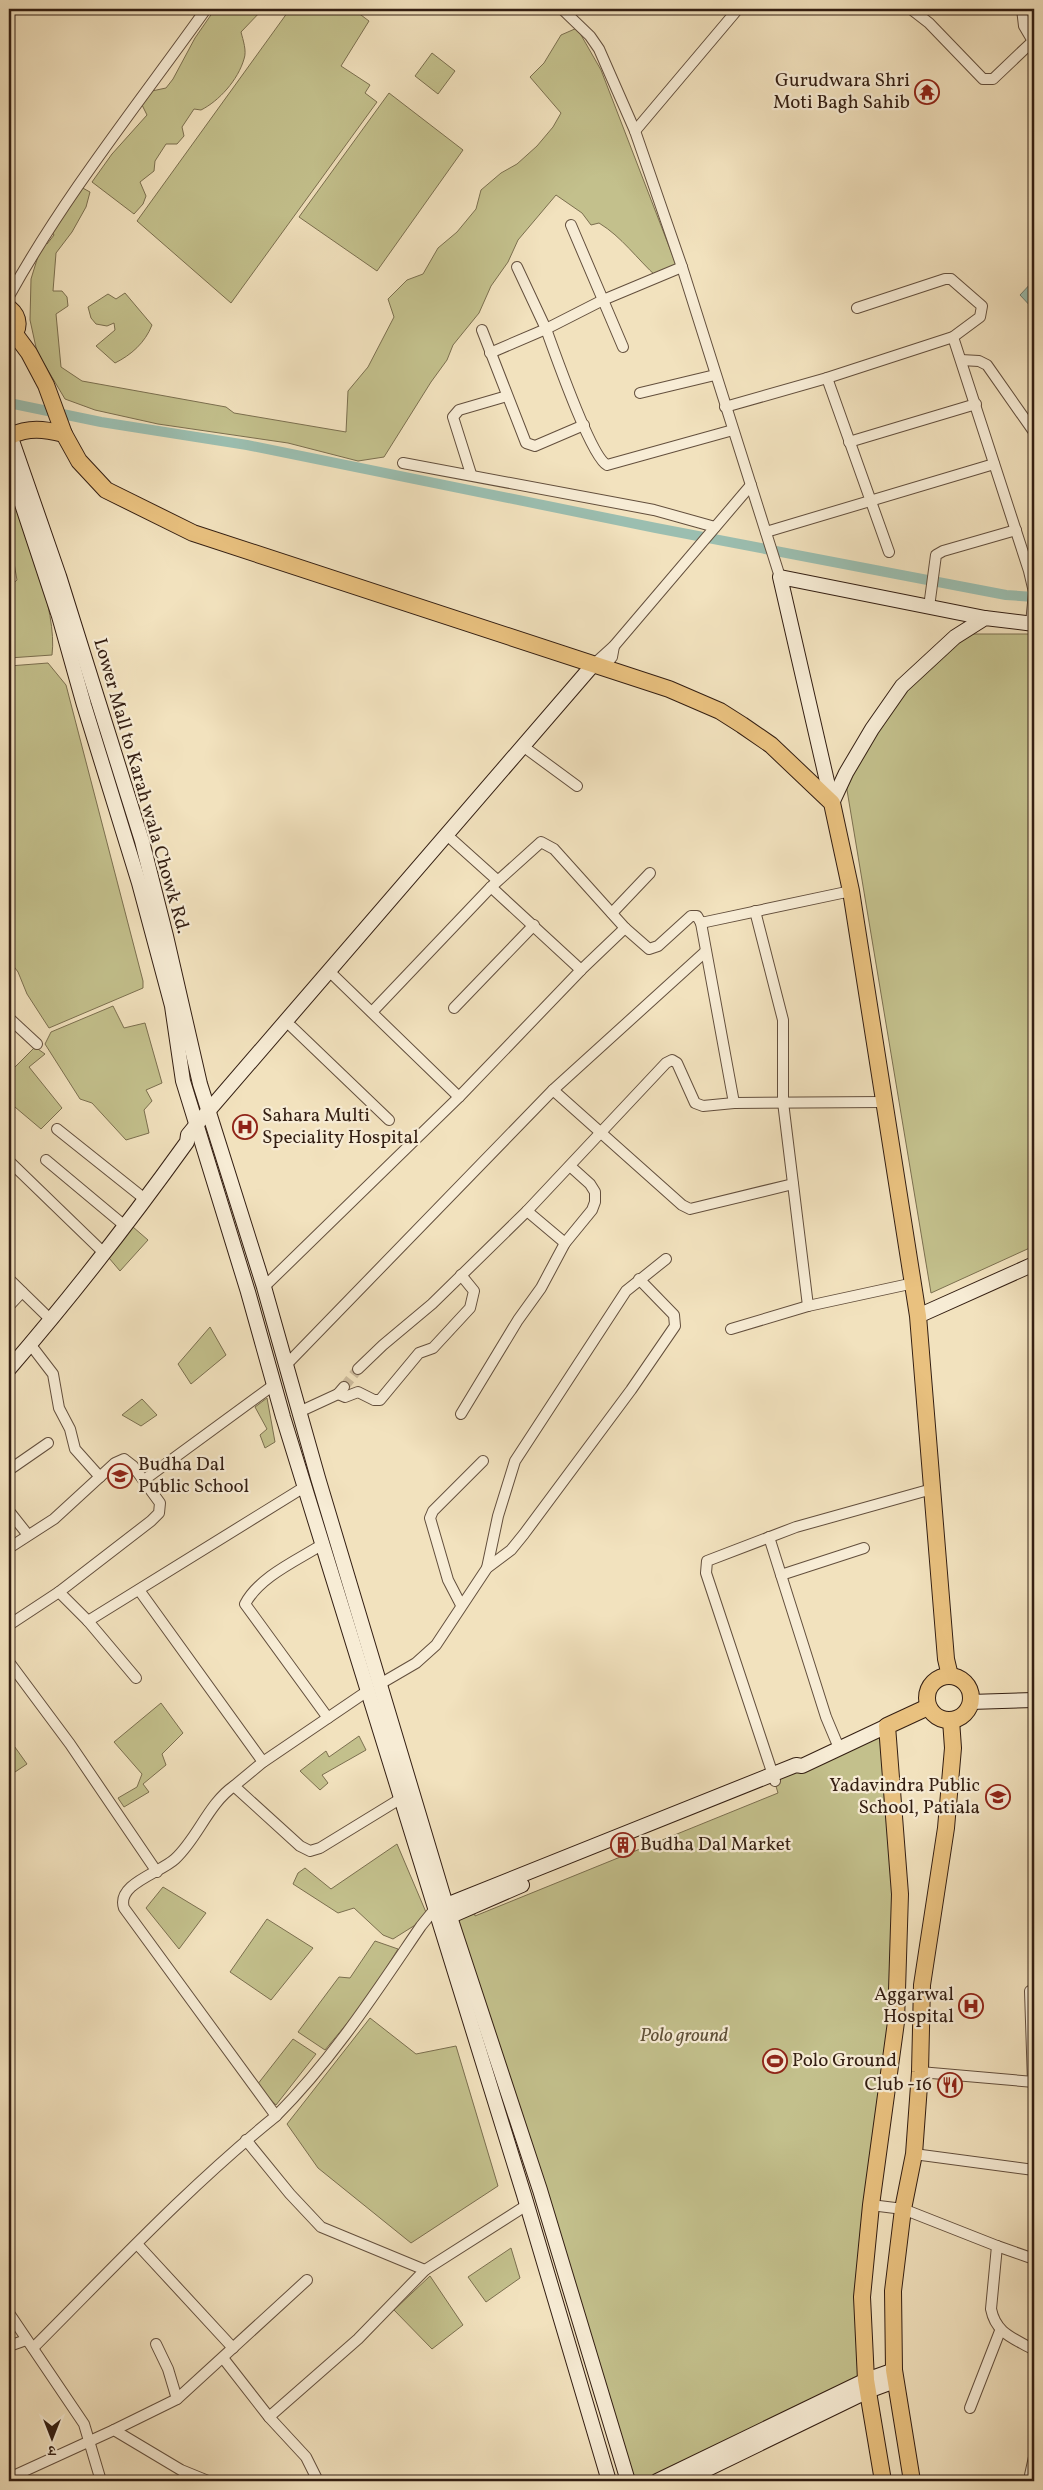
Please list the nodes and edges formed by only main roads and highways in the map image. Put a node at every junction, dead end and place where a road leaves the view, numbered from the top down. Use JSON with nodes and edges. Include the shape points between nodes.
{"nodes":[{"id":1,"x":9,"y":308,"type":"edge"},
{"id":2,"x":12,"y":337,"type":"edge"},
{"id":3,"x":63,"y":430,"type":"junction"},
{"id":4,"x":9,"y":434,"type":"edge"},
{"id":5,"x":9,"y":465,"type":"edge"},
{"id":6,"x":985,"y":618,"type":"junction"},
{"id":7,"x":1033,"y":624,"type":"edge"},
{"id":8,"x":597,"y":667,"type":"junction"},
{"id":9,"x":832,"y":802,"type":"junction"},
{"id":10,"x":144,"y":876,"type":"junction"},
{"id":11,"x":332,"y":974,"type":"junction"},
{"id":12,"x":211,"y":1116,"type":"junction"},
{"id":13,"x":198,"y":1130,"type":"junction"},
{"id":14,"x":1034,"y":1264,"type":"edge"},
{"id":15,"x":918,"y":1316,"type":"junction"},
{"id":16,"x":278,"y":1337,"type":"junction"},
{"id":17,"x":263,"y":1343,"type":"junction"},
{"id":18,"x":9,"y":1369,"type":"edge"},
{"id":19,"x":950,"y":1676,"type":"junction"},
{"id":20,"x":1034,"y":1700,"type":"edge"},
{"id":21,"x":970,"y":1702,"type":"junction"},
{"id":22,"x":928,"y":1706,"type":"junction"},
{"id":23,"x":951,"y":1720,"type":"junction"},
{"id":24,"x":887,"y":1726,"type":"junction"},
{"id":25,"x":442,"y":1913,"type":"junction"},
{"id":26,"x":895,"y":2376,"type":"junction"},
{"id":27,"x":867,"y":2386,"type":"junction"},
{"id":28,"x":609,"y":2481,"type":"edge"},
{"id":29,"x":628,"y":2481,"type":"edge"},
{"id":30,"x":657,"y":2481,"type":"edge"},
{"id":31,"x":683,"y":2481,"type":"edge"},
{"id":32,"x":883,"y":2481,"type":"edge"},
{"id":33,"x":912,"y":2481,"type":"edge"}],
"edges":[{"from":1,"to":2,"type":"main road","via":[[18,323]]},
{"from":2,"to":3,"type":"main road","via":[[30,353]]},
{"from":3,"to":4,"type":"main road","via":[[35,429]]},
{"from":3,"to":8,"type":"main road","via":[[79,461],[106,490],[193,533]]},
{"from":4,"to":10,"type":"main road","name":"Lower Mall to Karah wala Chowk Rd.","via":[[59,576]]},
{"from":5,"to":10,"type":"main road","via":[[59,616],[84,705]]},
{"from":6,"to":7,"type":"main road"},
{"from":6,"to":9,"type":"main road","via":[[955,637],[902,686],[872,729]]},
{"from":6,"to":9,"type":"main road","via":[[780,577]]},
{"from":8,"to":9,"type":"main road","via":[[669,689],[720,711],[771,746]]},
{"from":8,"to":11,"type":"main road"},
{"from":9,"to":15,"type":"main road","via":[[852,890]]},
{"from":10,"to":12,"type":"main road","name":"Lower Mall to Karah wala Chowk Rd.","via":[[166,936],[190,1044]]},
{"from":10,"to":13,"type":"main road","via":[[172,1006],[183,1081]]},
{"from":11,"to":12,"type":"main road"},
{"from":11,"to":12,"type":"main road","via":[[292,1027]]},
{"from":12,"to":13,"type":"main road"},
{"from":12,"to":16,"type":"main road","name":"Lower Mall to Karah wala Chowk Rd."},
{"from":13,"to":17,"type":"main road"},
{"from":13,"to":18,"type":"main road","via":[[188,1135],[187,1142],[146,1200]]},
{"from":14,"to":15,"type":"main road"},
{"from":15,"to":19,"type":"main road"},
{"from":16,"to":17,"type":"main road"},
{"from":16,"to":25,"type":"main road","name":"Lower Mall to Karah wala Chowk Rd.","via":[[380,1684]]},
{"from":17,"to":25,"type":"main road","via":[[400,1800]]},
{"from":19,"to":21,"type":"main road","via":[[968,1688]]},
{"from":19,"to":22,"type":"main road","via":[[936,1680],[931,1686]]},
{"from":20,"to":21,"type":"main road"},
{"from":21,"to":23,"type":"main road","via":[[964,1714]]},
{"from":22,"to":23,"type":"main road","via":[[938,1717]]},
{"from":22,"to":24,"type":"main road"},
{"from":23,"to":26,"type":"main road","via":[[953,1748],[946,1828],[922,1986],[914,2154],[903,2209],[893,2292]]},
{"from":24,"to":25,"type":"main road","via":[[802,1766],[796,1765],[774,1778]]},
{"from":24,"to":27,"type":"main road","via":[[900,1894],[896,2022],[862,2297]]},
{"from":25,"to":28,"type":"main road"},
{"from":25,"to":29,"type":"main road","via":[[540,2190]]},
{"from":26,"to":27,"type":"main road"},
{"from":26,"to":33,"type":"main road"},
{"from":27,"to":30,"type":"main road"},
{"from":27,"to":31,"type":"main road"},
{"from":27,"to":32,"type":"main road"}]}
